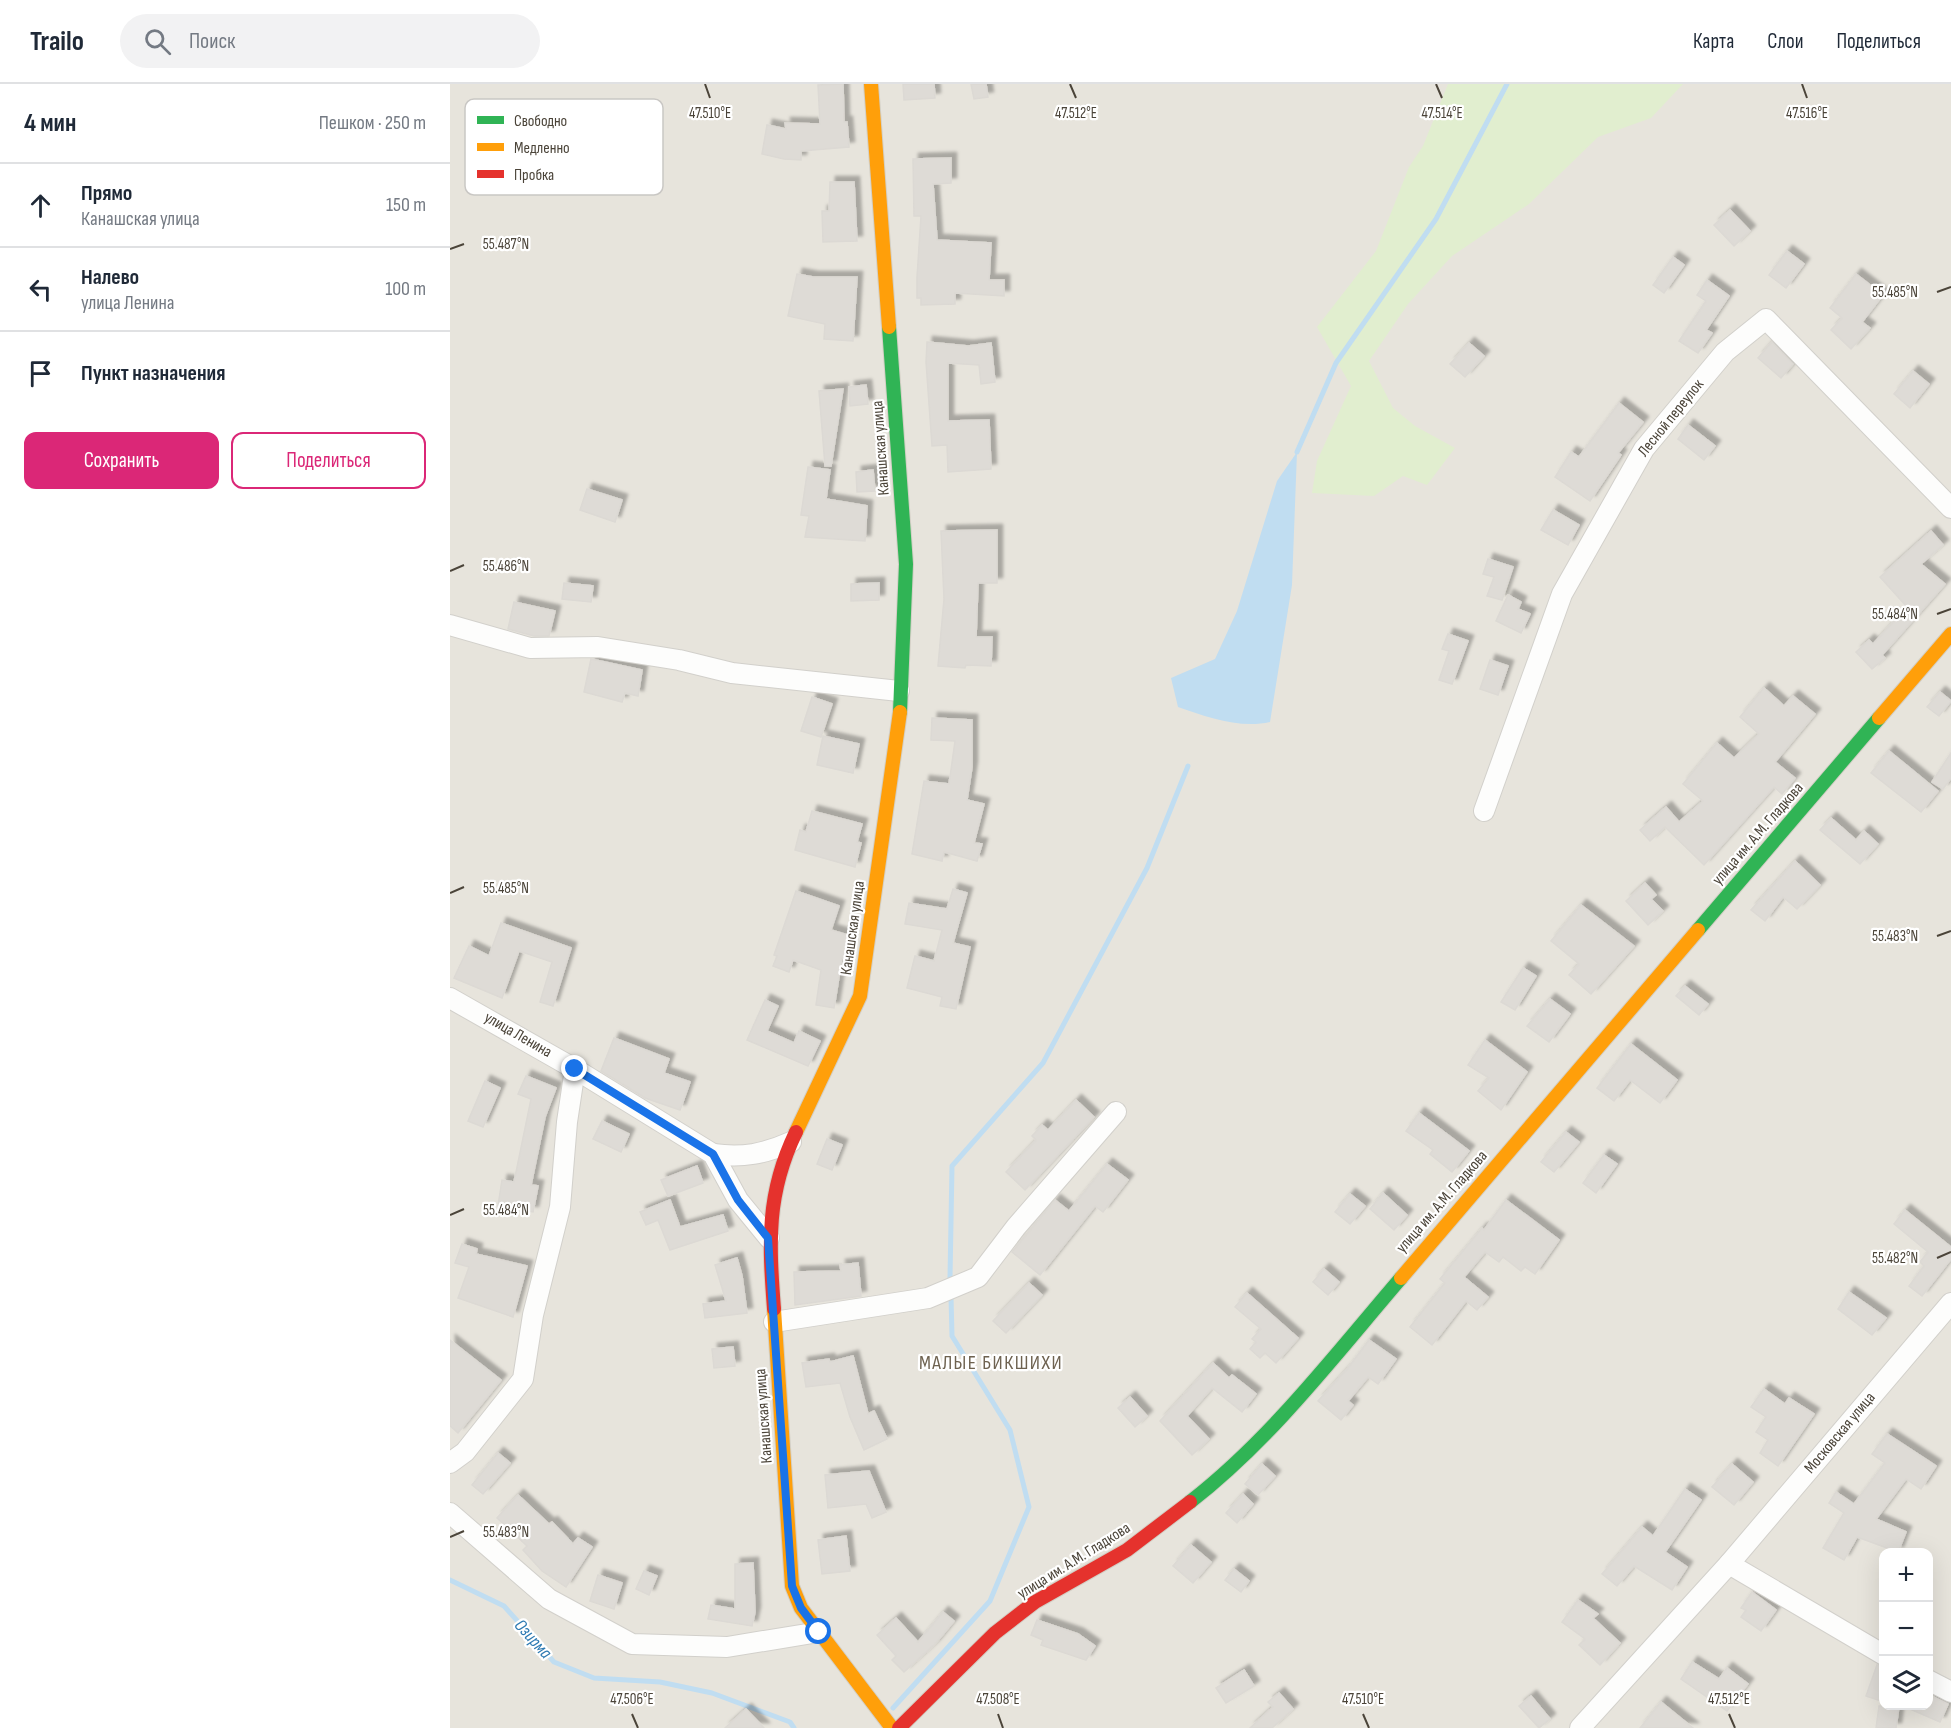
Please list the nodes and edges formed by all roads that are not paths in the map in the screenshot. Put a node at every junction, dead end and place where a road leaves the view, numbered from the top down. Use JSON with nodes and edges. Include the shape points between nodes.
{"nodes":[{"id":1,"x":871,"y":84,"type":"edge"},
{"id":2,"x":1951,"y":508,"type":"edge"},
{"id":3,"x":450,"y":625,"type":"edge"},
{"id":4,"x":1951,"y":634,"type":"edge"},
{"id":5,"x":899,"y":691,"type":"junction"},
{"id":6,"x":1484,"y":811,"type":"dead end"},
{"id":7,"x":450,"y":998,"type":"edge"},
{"id":8,"x":575,"y":1069,"type":"junction"},
{"id":9,"x":1116,"y":1112,"type":"dead end"},
{"id":10,"x":791,"y":1142,"type":"junction"},
{"id":11,"x":713,"y":1154,"type":"junction"},
{"id":12,"x":768,"y":1238,"type":"junction"},
{"id":13,"x":1951,"y":1303,"type":"edge"},
{"id":14,"x":774,"y":1323,"type":"junction"},
{"id":15,"x":450,"y":1463,"type":"edge"},
{"id":16,"x":450,"y":1514,"type":"edge"},
{"id":17,"x":1729,"y":1564,"type":"junction"},
{"id":18,"x":819,"y":1632,"type":"junction"},
{"id":19,"x":1879,"y":1652,"type":"edge"},
{"id":20,"x":1933,"y":1682,"type":"edge"},
{"id":21,"x":1951,"y":1692,"type":"edge"},
{"id":22,"x":892,"y":1728,"type":"edge"},
{"id":23,"x":899,"y":1728,"type":"edge"},
{"id":24,"x":1580,"y":1728,"type":"edge"}],
"edges":[{"from":1,"to":5,"type":"street","name":"Канашская улица","via":[[906,564]]},
{"from":2,"to":6,"type":"street","name":"Лесной переулок","via":[[1766,319],[1725,351],[1644,449],[1562,594]]},
{"from":3,"to":5,"type":"street","via":[[530,648],[598,647],[678,660],[732,674]]},
{"from":4,"to":23,"type":"street","name":"улица им. А.М. Гладкова","via":[[1291,1407],[1232,1469],[1127,1550],[1035,1602],[1003,1627]]},
{"from":5,"to":10,"type":"street","name":"Канашская улица","via":[[899,726],[860,996]]},
{"from":7,"to":8,"type":"street","name":"улица Ленина"},
{"from":8,"to":11,"type":"street","name":"улица Ленина"},
{"from":8,"to":15,"type":"street","via":[[560,1207],[533,1315],[523,1378],[465,1452]]},
{"from":9,"to":14,"type":"street","via":[[978,1277],[928,1298]]},
{"from":10,"to":11,"type":"street","via":[[766,1153],[738,1158]]},
{"from":10,"to":12,"type":"street","name":"Канашская улица","via":[[775,1192]]},
{"from":11,"to":12,"type":"street","name":"улица Ленина","via":[[738,1200]]},
{"from":12,"to":14,"type":"street","name":"Канашская улица"},
{"from":13,"to":17,"type":"street","name":"Московская улица"},
{"from":14,"to":18,"type":"street","name":"Канашская улица","via":[[792,1586],[801,1608]]},
{"from":16,"to":18,"type":"street","via":[[549,1599],[632,1644],[727,1647]]},
{"from":17,"to":19,"type":"street"},
{"from":17,"to":24,"type":"street","name":"Московская улица"},
{"from":18,"to":22,"type":"street","name":"Канашская улица"},
{"from":20,"to":21,"type":"street"}]}
